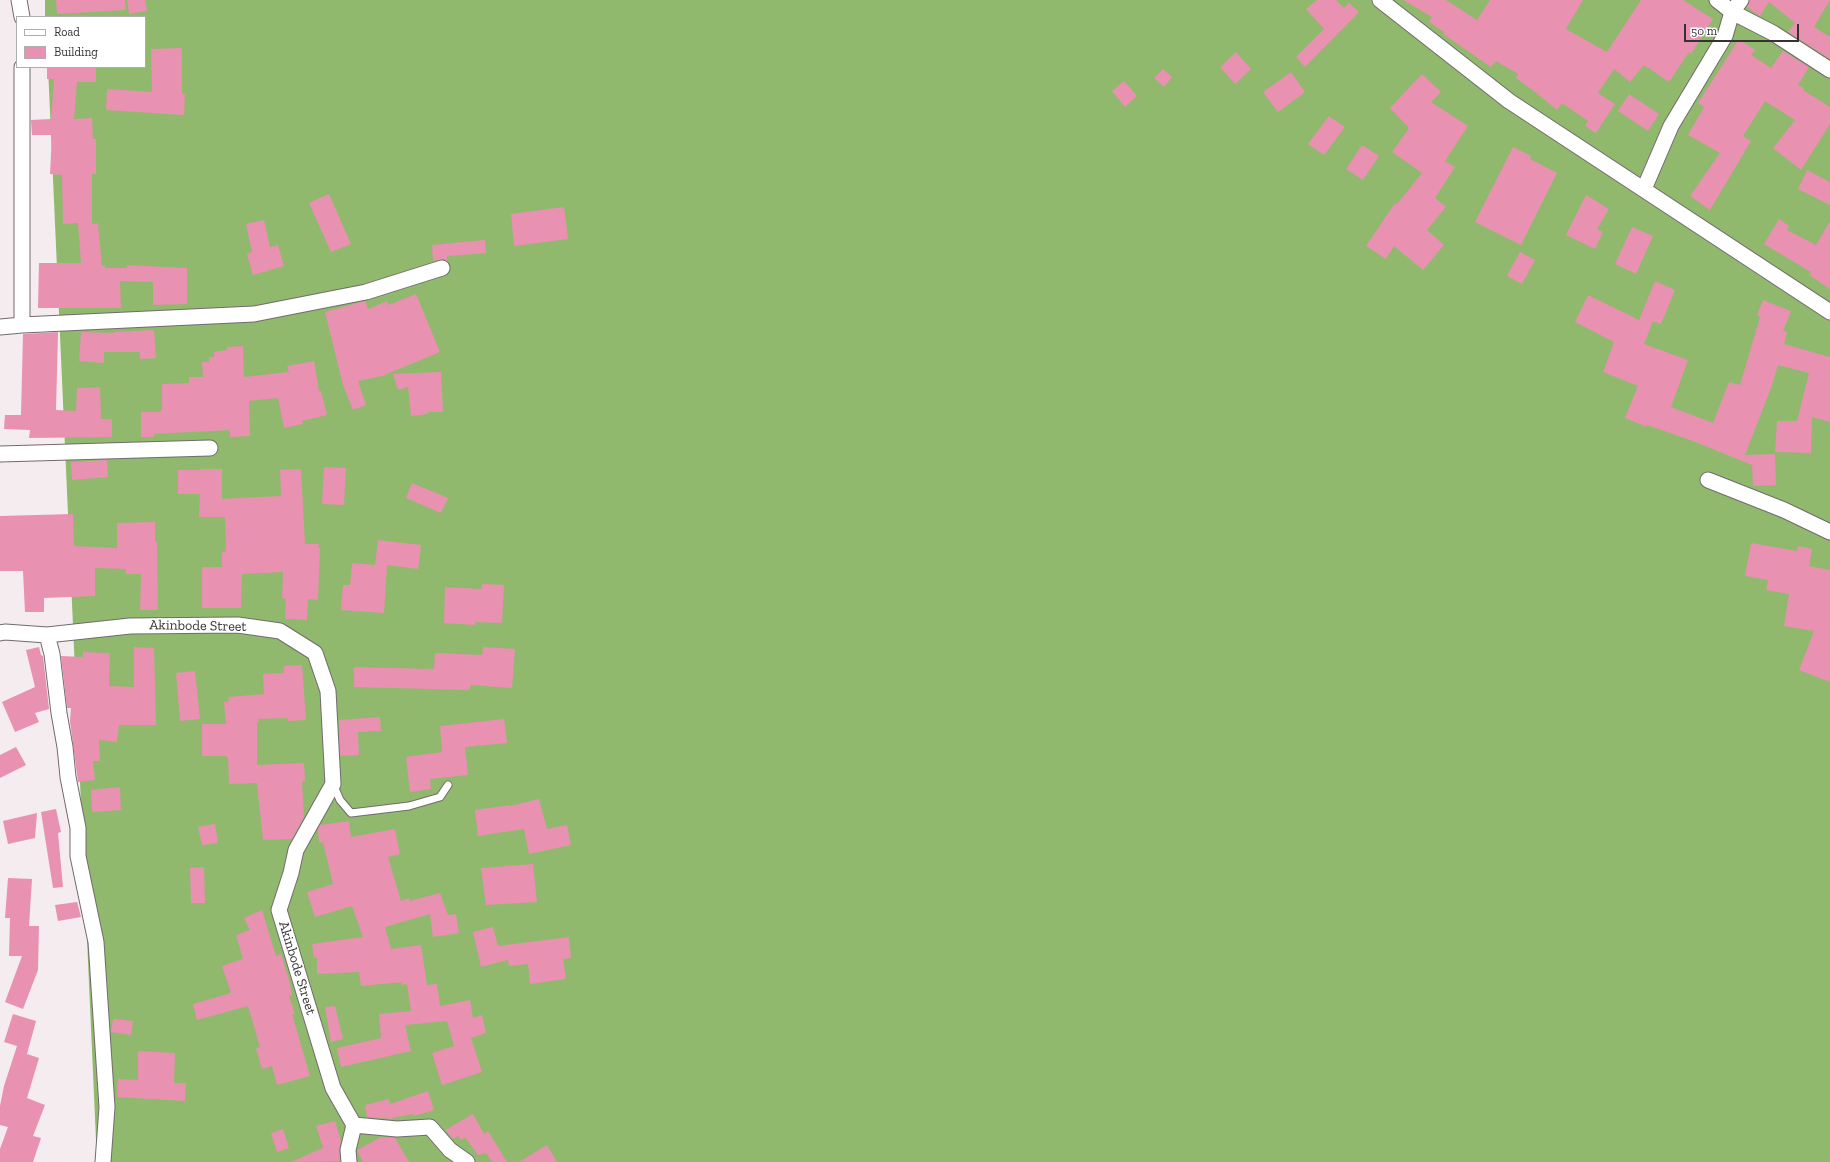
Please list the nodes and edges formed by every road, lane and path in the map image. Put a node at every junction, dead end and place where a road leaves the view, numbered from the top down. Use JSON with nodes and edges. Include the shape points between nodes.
{"nodes":[{"id":1,"x":19,"y":0,"type":"edge"},
{"id":2,"x":1380,"y":0,"type":"edge"},
{"id":3,"x":1717,"y":0,"type":"edge"},
{"id":4,"x":1741,"y":0,"type":"edge"},
{"id":5,"x":1732,"y":12,"type":"junction"},
{"id":6,"x":22,"y":16,"type":"edge"},
{"id":7,"x":22,"y":68,"type":"edge"},
{"id":8,"x":1830,"y":70,"type":"edge"},
{"id":9,"x":1644,"y":189,"type":"junction"},
{"id":10,"x":442,"y":268,"type":"dead end"},
{"id":11,"x":1830,"y":312,"type":"edge"},
{"id":12,"x":22,"y":325,"type":"junction"},
{"id":13,"x":0,"y":326,"type":"edge"},
{"id":14,"x":210,"y":448,"type":"dead end"},
{"id":15,"x":0,"y":454,"type":"edge"},
{"id":16,"x":1708,"y":480,"type":"dead end"},
{"id":17,"x":1830,"y":532,"type":"edge"},
{"id":18,"x":0,"y":633,"type":"edge"},
{"id":19,"x":47,"y":635,"type":"junction"},
{"id":20,"x":333,"y":784,"type":"junction"},
{"id":21,"x":448,"y":785,"type":"dead end"},
{"id":22,"x":354,"y":1125,"type":"junction"},
{"id":23,"x":103,"y":1162,"type":"edge"},
{"id":24,"x":349,"y":1162,"type":"edge"},
{"id":25,"x":468,"y":1162,"type":"edge"}],
"edges":[{"from":1,"to":6,"type":"street"},
{"from":2,"to":9,"type":"street","via":[[1509,101]]},
{"from":3,"to":5,"type":"street"},
{"from":4,"to":5,"type":"street"},
{"from":5,"to":8,"type":"street","via":[[1773,33]]},
{"from":5,"to":9,"type":"street","via":[[1725,36],[1670,126]]},
{"from":7,"to":12,"type":"street"},
{"from":9,"to":11,"type":"street"},
{"from":10,"to":12,"type":"street","via":[[366,292],[254,314]]},
{"from":12,"to":13,"type":"street"},
{"from":14,"to":15,"type":"street"},
{"from":16,"to":17,"type":"street","via":[[1784,510]]},
{"from":18,"to":19,"type":"street","name":"Akinbode Street"},
{"from":19,"to":20,"type":"street","name":"Akinbode Street","via":[[130,626],[176,625],[238,625],[280,631],[315,653],[328,691]]},
{"from":19,"to":23,"type":"street","via":[[77,821],[78,856],[96,942],[107,1107]]},
{"from":20,"to":21,"type":"lane","via":[[340,800],[351,813],[409,806],[440,797]]},
{"from":20,"to":22,"type":"street","name":"Akinbode Street","via":[[296,850],[279,910],[333,1088]]},
{"from":22,"to":24,"type":"street","via":[[348,1150]]},
{"from":22,"to":25,"type":"street","via":[[397,1129],[430,1127],[450,1150]]}]}
